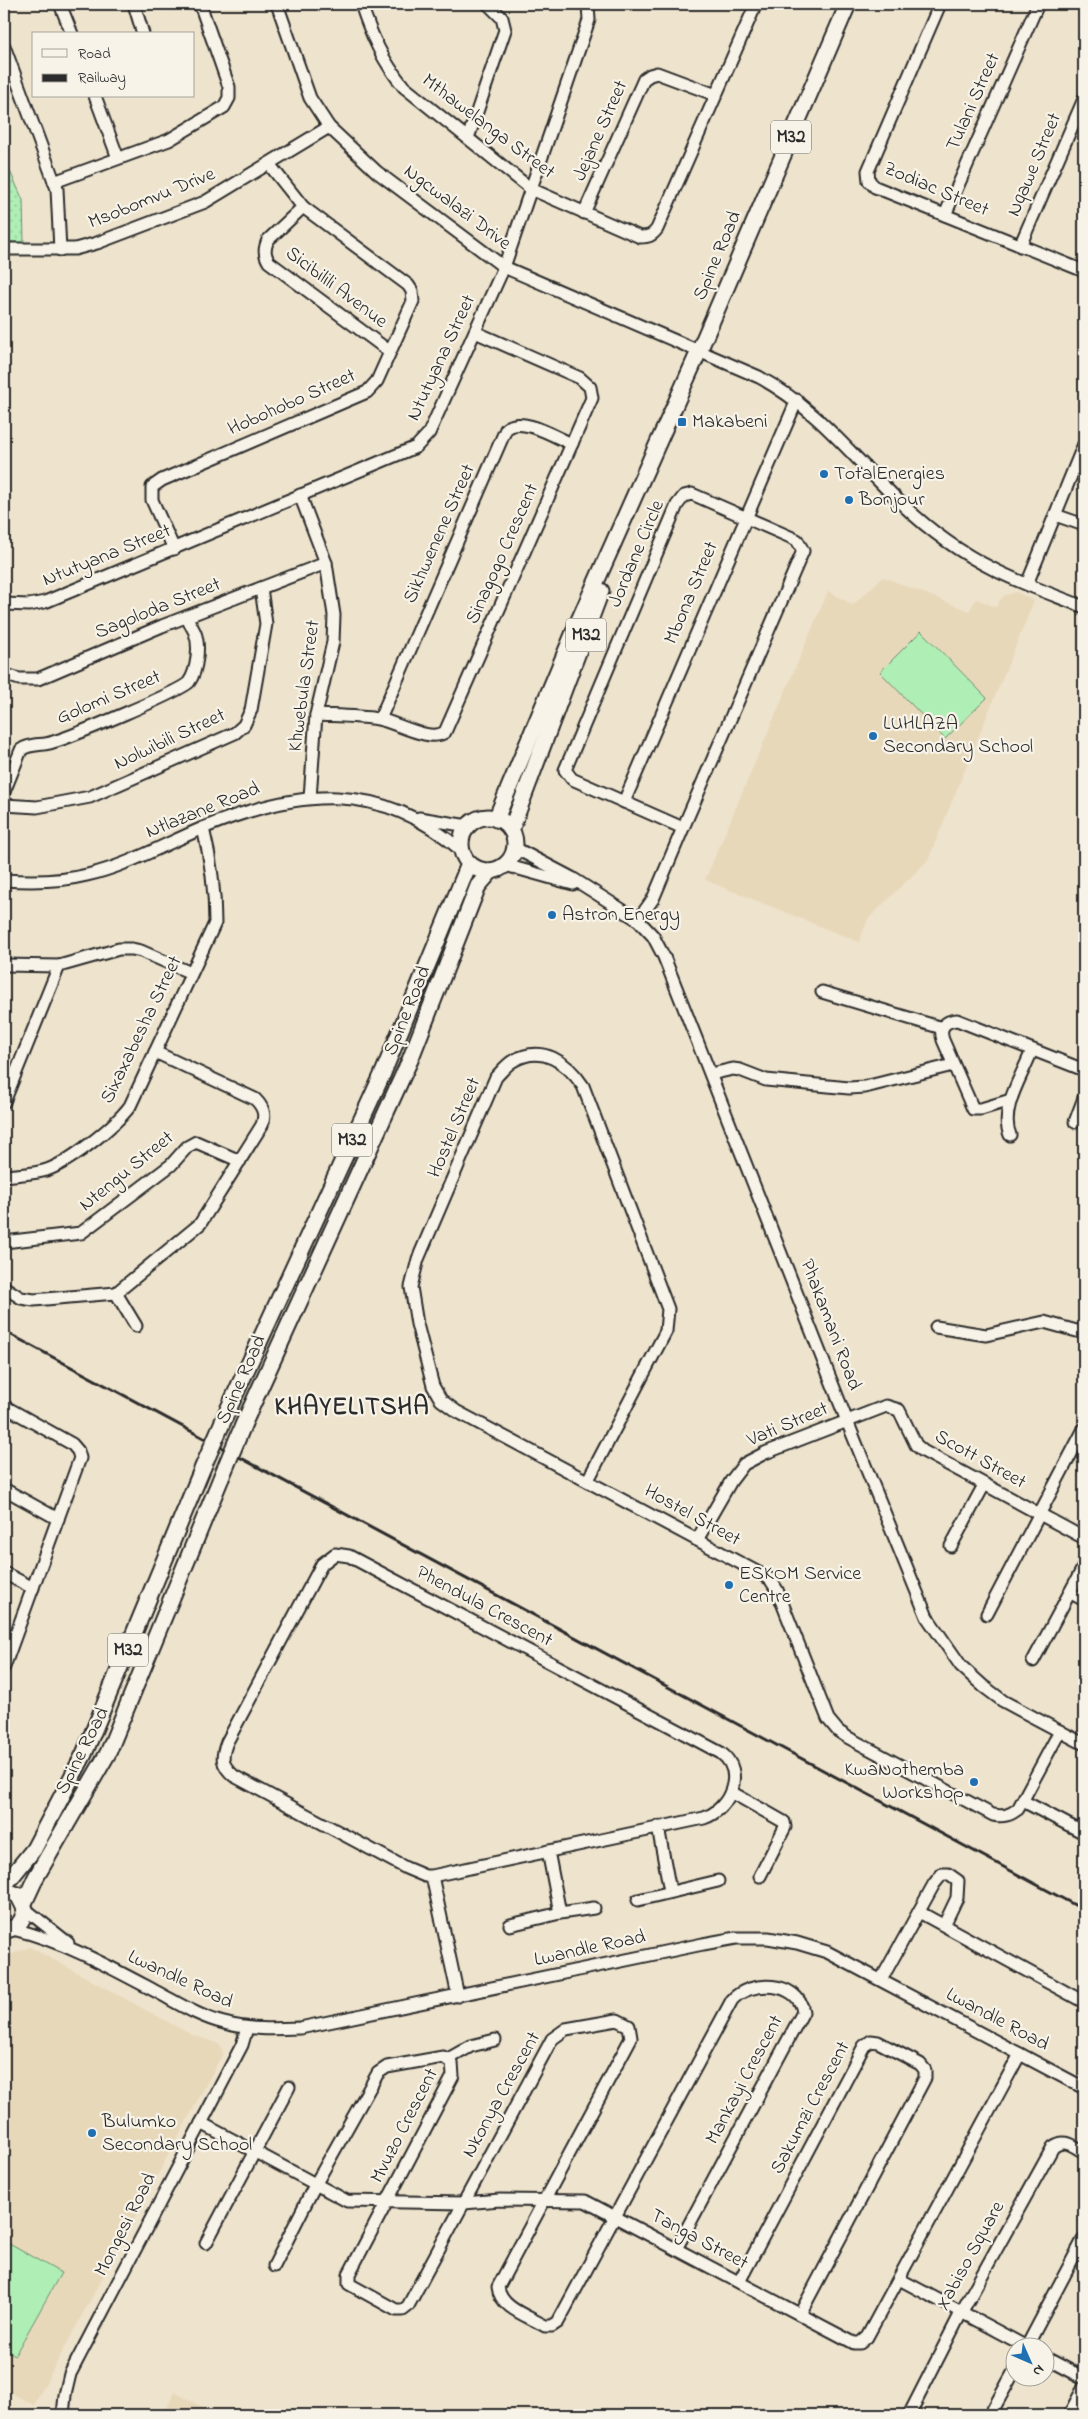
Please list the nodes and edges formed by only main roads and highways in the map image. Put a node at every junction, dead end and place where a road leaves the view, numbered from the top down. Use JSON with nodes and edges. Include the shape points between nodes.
{"nodes":[{"id":1,"x":848,"y":4,"type":"edge"},
{"id":2,"x":624,"y":523,"type":"junction"},
{"id":3,"x":496,"y":818,"type":"junction"},
{"id":4,"x":511,"y":830,"type":"junction"},
{"id":5,"x":469,"y":864,"type":"junction"},
{"id":6,"x":498,"y":868,"type":"junction"},
{"id":7,"x":4,"y":1888,"type":"edge"},
{"id":8,"x":24,"y":1906,"type":"junction"},
{"id":9,"x":6,"y":1930,"type":"edge"}],
"edges":[{"from":1,"to":2,"type":"main road","name":"Spine Road","number":"M32"},
{"from":2,"to":3,"type":"main road","name":"Spine Road","number":"M32","via":[[580,618]]},
{"from":2,"to":4,"type":"main road","name":"Spine Road","number":"M32","via":[[590,625]]},
{"from":3,"to":4,"type":"main road"},
{"from":3,"to":5,"type":"main road","via":[[484,818],[468,826],[462,838],[462,851]]},
{"from":4,"to":6,"type":"main road","name":"Spine Road","number":"M32","via":[[515,848],[510,860]]},
{"from":5,"to":6,"type":"main road","via":[[482,871]]},
{"from":5,"to":7,"type":"main road","name":"Spine Road","number":"M32","bridge":true,"via":[[383,1073],[203,1467],[84,1754],[34,1849]]},
{"from":6,"to":8,"type":"main road","name":"Spine Road","number":"M32","bridge":true,"via":[[478,886],[410,1060],[244,1423],[108,1753],[36,1877]]},
{"from":7,"to":8,"type":"main road","name":"Spine Road","number":"M32","via":[[18,1895]]},
{"from":8,"to":9,"type":"main road","name":"Spine Road","number":"M32","via":[[22,1921]]}]}
